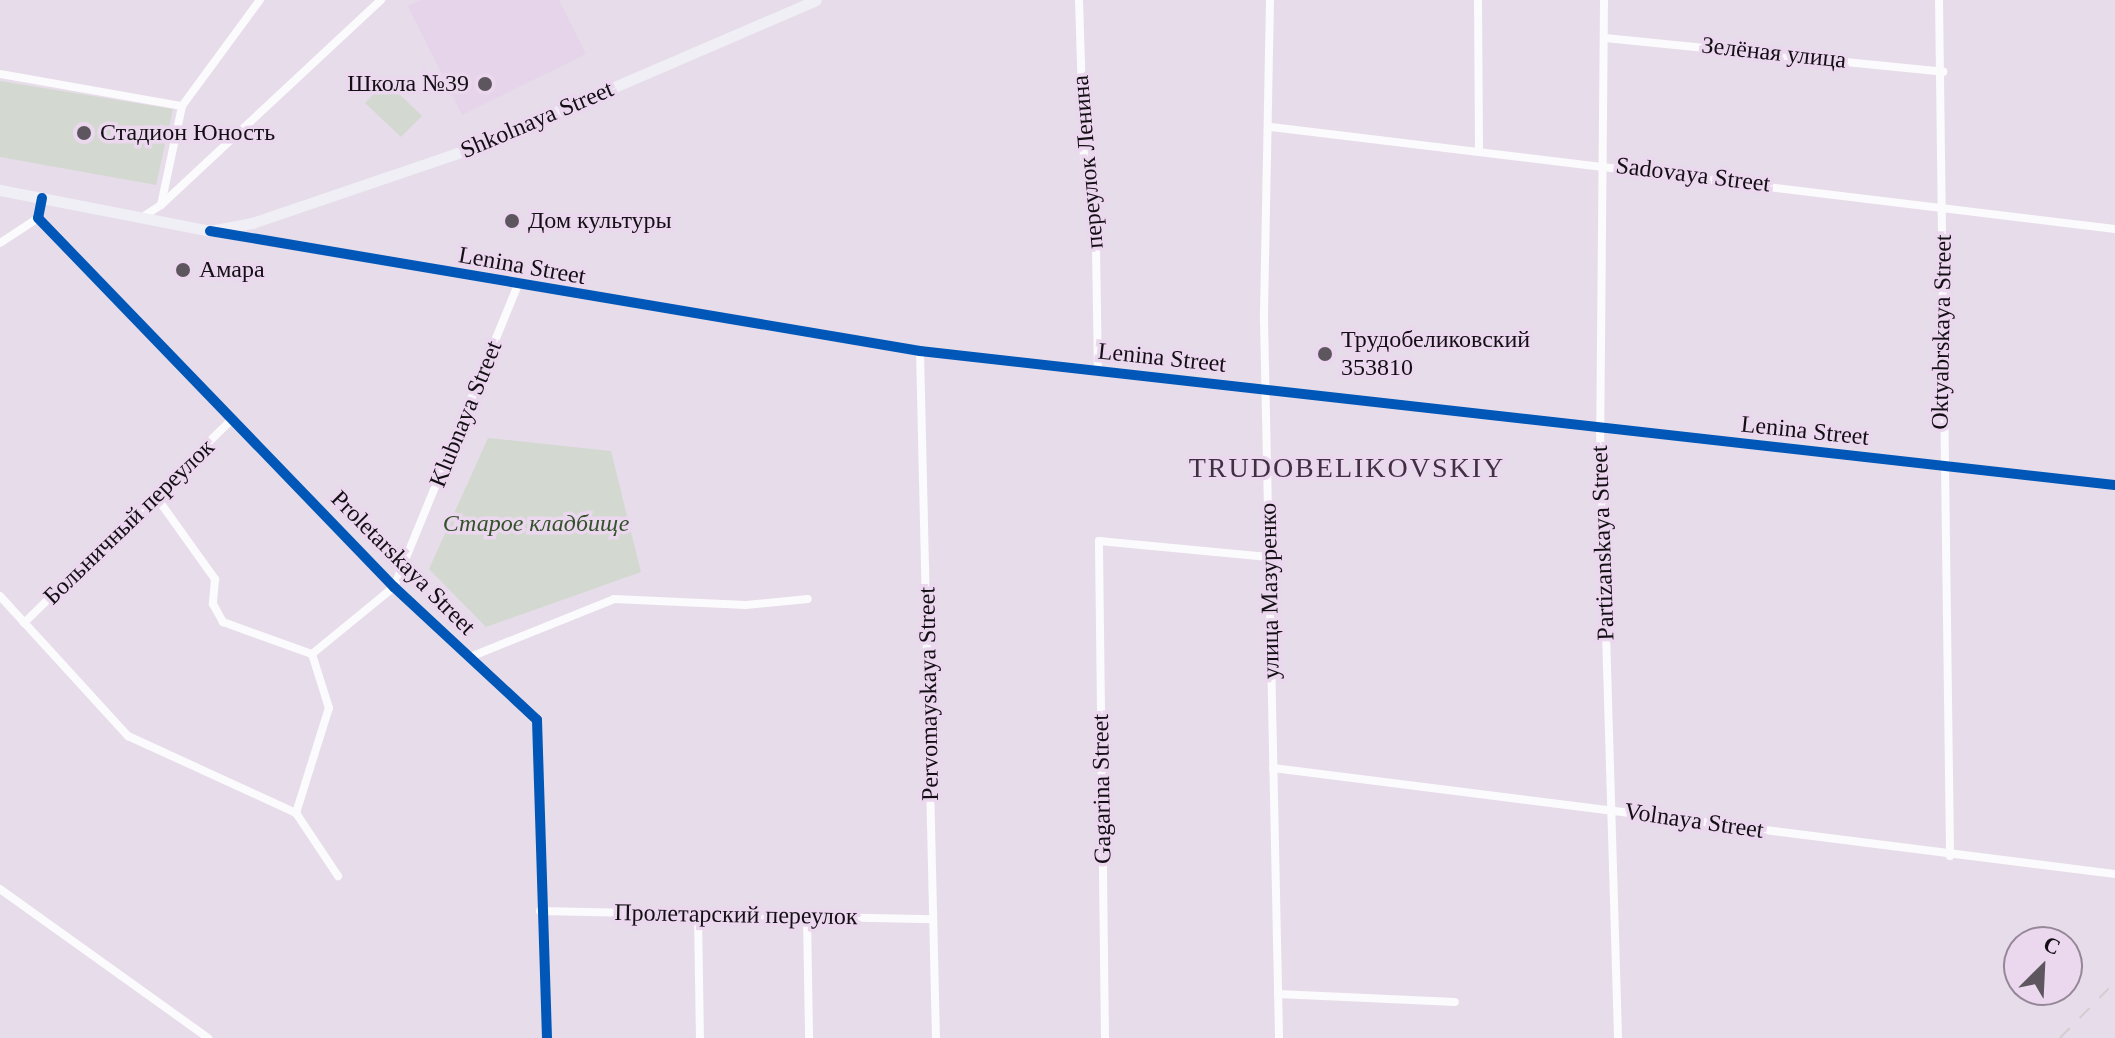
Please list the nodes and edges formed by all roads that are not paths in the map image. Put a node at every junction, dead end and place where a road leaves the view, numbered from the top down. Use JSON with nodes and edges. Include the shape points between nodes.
{"nodes":[{"id":1,"x":260,"y":0,"type":"edge"},
{"id":2,"x":381,"y":0,"type":"edge"},
{"id":3,"x":816,"y":0,"type":"edge"},
{"id":4,"x":1079,"y":0,"type":"edge"},
{"id":5,"x":1270,"y":0,"type":"edge"},
{"id":6,"x":1478,"y":0,"type":"edge"},
{"id":7,"x":1604,"y":0,"type":"edge"},
{"id":8,"x":1939,"y":0,"type":"edge"},
{"id":9,"x":1605,"y":38,"type":"junction"},
{"id":10,"x":1943,"y":72,"type":"junction"},
{"id":11,"x":0,"y":74,"type":"edge"},
{"id":12,"x":182,"y":106,"type":"junction"},
{"id":13,"x":1271,"y":127,"type":"junction"},
{"id":14,"x":1479,"y":151,"type":"junction"},
{"id":15,"x":1608,"y":165,"type":"junction"},
{"id":16,"x":0,"y":190,"type":"edge"},
{"id":17,"x":42,"y":198,"type":"junction"},
{"id":18,"x":161,"y":205,"type":"junction"},
{"id":19,"x":1944,"y":205,"type":"junction"},
{"id":20,"x":144,"y":216,"type":"junction"},
{"id":21,"x":38,"y":218,"type":"junction"},
{"id":22,"x":252,"y":223,"type":"junction"},
{"id":23,"x":2115,"y":229,"type":"edge"},
{"id":24,"x":210,"y":231,"type":"junction"},
{"id":25,"x":248,"y":237,"type":"junction"},
{"id":26,"x":0,"y":243,"type":"edge"},
{"id":27,"x":518,"y":285,"type":"junction"},
{"id":28,"x":920,"y":351,"type":"junction"},
{"id":29,"x":1098,"y":372,"type":"junction"},
{"id":30,"x":1266,"y":390,"type":"junction"},
{"id":31,"x":232,"y":419,"type":"junction"},
{"id":32,"x":1600,"y":430,"type":"junction"},
{"id":33,"x":1940,"y":466,"type":"junction"},
{"id":34,"x":2115,"y":485,"type":"edge"},
{"id":35,"x":157,"y":498,"type":"junction"},
{"id":36,"x":1268,"y":557,"type":"junction"},
{"id":37,"x":394,"y":587,"type":"junction"},
{"id":38,"x":0,"y":596,"type":"edge"},
{"id":39,"x":808,"y":599,"type":"dead end"},
{"id":40,"x":24,"y":623,"type":"junction"},
{"id":41,"x":312,"y":654,"type":"junction"},
{"id":42,"x":470,"y":657,"type":"junction"},
{"id":43,"x":1273,"y":768,"type":"junction"},
{"id":44,"x":1611,"y":810,"type":"junction"},
{"id":45,"x":296,"y":813,"type":"junction"},
{"id":46,"x":1950,"y":856,"type":"junction"},
{"id":47,"x":2115,"y":874,"type":"edge"},
{"id":48,"x":338,"y":876,"type":"dead end"},
{"id":49,"x":0,"y":889,"type":"edge"},
{"id":50,"x":540,"y":911,"type":"junction"},
{"id":51,"x":698,"y":914,"type":"junction"},
{"id":52,"x":807,"y":918,"type":"junction"},
{"id":53,"x":933,"y":919,"type":"junction"},
{"id":54,"x":1278,"y":994,"type":"junction"},
{"id":55,"x":1455,"y":1002,"type":"dead end"},
{"id":56,"x":208,"y":1038,"type":"edge"},
{"id":57,"x":547,"y":1038,"type":"edge"},
{"id":58,"x":700,"y":1038,"type":"edge"},
{"id":59,"x":809,"y":1038,"type":"edge"},
{"id":60,"x":936,"y":1038,"type":"edge"},
{"id":61,"x":1105,"y":1038,"type":"edge"},
{"id":62,"x":1279,"y":1038,"type":"edge"},
{"id":63,"x":1618,"y":1038,"type":"edge"}],
"edges":[{"from":1,"to":12,"type":"street"},
{"from":2,"to":18,"type":"street"},
{"from":3,"to":22,"type":"main road","name":"Shkolnaya Street","via":[[475,147]]},
{"from":4,"to":29,"type":"street","name":"переулок Ленина","via":[[1084,158],[1095,184]]},
{"from":5,"to":13,"type":"street","name":"улица Мазуренко"},
{"from":6,"to":14,"type":"street"},
{"from":7,"to":9,"type":"street","name":"Partizanskaya Street"},
{"from":8,"to":10,"type":"street","name":"Oktyabrskaya Street"},
{"from":9,"to":10,"type":"street","name":"Зелёная улица"},
{"from":9,"to":15,"type":"street","name":"Partizanskaya Street"},
{"from":10,"to":19,"type":"street","name":"Oktyabrskaya Street"},
{"from":11,"to":12,"type":"street"},
{"from":12,"to":18,"type":"street"},
{"from":13,"to":14,"type":"street","name":"Sadovaya Street"},
{"from":13,"to":30,"type":"street","name":"улица Мазуренко"},
{"from":14,"to":15,"type":"street","name":"Sadovaya Street"},
{"from":15,"to":19,"type":"street","name":"Sadovaya Street"},
{"from":15,"to":32,"type":"street","name":"Partizanskaya Street"},
{"from":16,"to":17,"type":"main road","name":"Lenina Street"},
{"from":17,"to":20,"type":"main road","name":"Lenina Street"},
{"from":17,"to":21,"type":"street"},
{"from":18,"to":20,"type":"street"},
{"from":19,"to":23,"type":"street","name":"Sadovaya Street"},
{"from":19,"to":33,"type":"street","name":"Oktyabrskaya Street"},
{"from":20,"to":24,"type":"main road","name":"Lenina Street"},
{"from":21,"to":26,"type":"street"},
{"from":21,"to":31,"type":"street","name":"Proletarskaya Street"},
{"from":22,"to":24,"type":"main road","name":"Shkolnaya Street"},
{"from":22,"to":25,"type":"street"},
{"from":24,"to":25,"type":"street","name":"Lenina Street"},
{"from":25,"to":27,"type":"street","name":"Lenina Street"},
{"from":27,"to":28,"type":"street","name":"Lenina Street"},
{"from":27,"to":37,"type":"street","name":"Klubnaya Street"},
{"from":28,"to":29,"type":"street","name":"Lenina Street"},
{"from":28,"to":53,"type":"street","name":"Pervomayskaya Street"},
{"from":29,"to":30,"type":"street","name":"Lenina Street"},
{"from":30,"to":32,"type":"street","name":"Lenina Street"},
{"from":30,"to":36,"type":"street","name":"улица Мазуренко"},
{"from":31,"to":35,"type":"street","name":"Больничный переулок"},
{"from":31,"to":37,"type":"street","name":"Proletarskaya Street"},
{"from":32,"to":33,"type":"street","name":"Lenina Street"},
{"from":32,"to":44,"type":"street","name":"Partizanskaya Street"},
{"from":33,"to":34,"type":"street","name":"Lenina Street"},
{"from":33,"to":46,"type":"street","name":"Oktyabrskaya Street"},
{"from":35,"to":40,"type":"street","name":"Больничный переулок"},
{"from":35,"to":41,"type":"street","via":[[215,579],[213,604],[223,622]]},
{"from":36,"to":43,"type":"street","name":"улица Мазуренко"},
{"from":36,"to":61,"type":"street","name":"Gagarina Street","via":[[1099,541]]},
{"from":37,"to":41,"type":"street"},
{"from":37,"to":42,"type":"street","name":"Proletarskaya Street"},
{"from":38,"to":40,"type":"street"},
{"from":39,"to":42,"type":"street","via":[[746,605],[614,599]]},
{"from":40,"to":45,"type":"street","via":[[128,736]]},
{"from":41,"to":45,"type":"street","via":[[329,708]]},
{"from":42,"to":50,"type":"street","name":"Proletarskaya Street","via":[[537,720]]},
{"from":43,"to":44,"type":"street","name":"Volnaya Street"},
{"from":43,"to":54,"type":"street","name":"улица Мазуренко"},
{"from":44,"to":46,"type":"street","name":"Volnaya Street"},
{"from":44,"to":63,"type":"street","name":"Partizanskaya Street"},
{"from":45,"to":48,"type":"street"},
{"from":46,"to":47,"type":"street","name":"Volnaya Street"},
{"from":49,"to":56,"type":"street"},
{"from":50,"to":51,"type":"street","name":"Пролетарский переулок"},
{"from":50,"to":57,"type":"street","name":"Proletarskaya Street"},
{"from":51,"to":52,"type":"street","name":"Пролетарский переулок"},
{"from":51,"to":58,"type":"street"},
{"from":52,"to":53,"type":"street","name":"Пролетарский переулок"},
{"from":52,"to":59,"type":"street"},
{"from":53,"to":60,"type":"street","name":"Pervomayskaya Street"},
{"from":54,"to":55,"type":"street"},
{"from":54,"to":62,"type":"street","name":"улица Мазуренко"}]}
